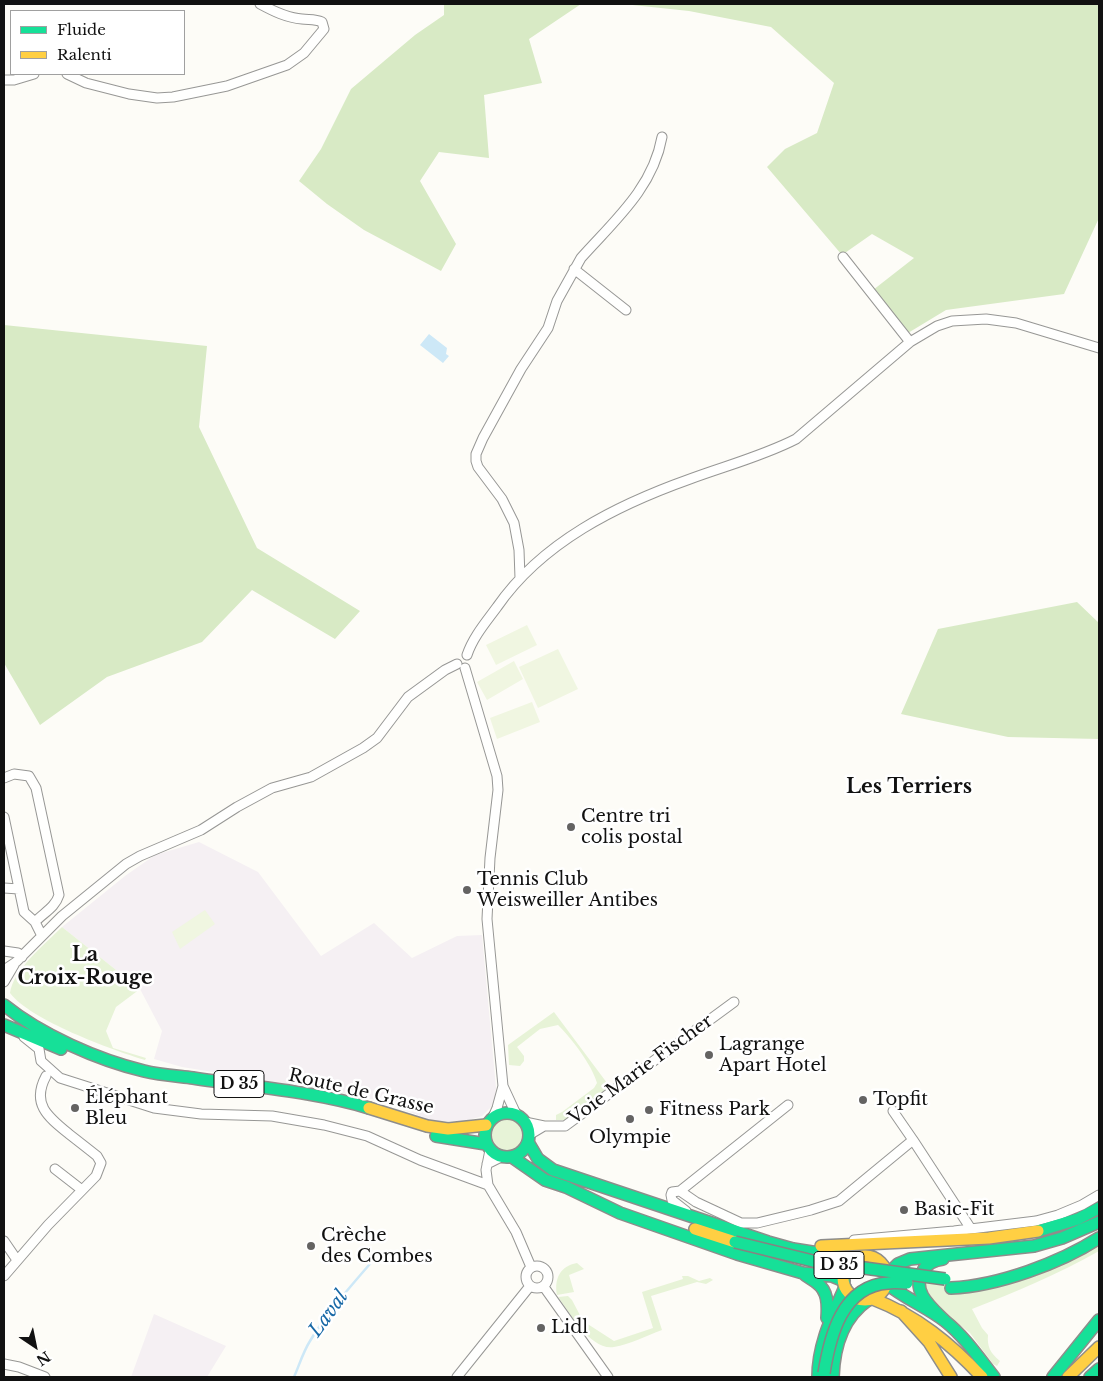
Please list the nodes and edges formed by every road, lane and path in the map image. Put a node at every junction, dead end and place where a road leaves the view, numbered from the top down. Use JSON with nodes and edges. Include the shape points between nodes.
{"nodes":[{"id":1,"x":260,"y":4,"type":"edge"},
{"id":2,"x":31,"y":75,"type":"edge"},
{"id":3,"x":69,"y":75,"type":"edge"},
{"id":4,"x":4,"y":80,"type":"edge"},
{"id":5,"x":662,"y":138,"type":"dead end"},
{"id":6,"x":843,"y":257,"type":"dead end"},
{"id":7,"x":574,"y":269,"type":"junction"},
{"id":8,"x":626,"y":310,"type":"dead end"},
{"id":9,"x":910,"y":342,"type":"junction"},
{"id":10,"x":1097,"y":346,"type":"edge"},
{"id":11,"x":520,"y":578,"type":"junction"},
{"id":12,"x":467,"y":655,"type":"junction"},
{"id":13,"x":457,"y":664,"type":"junction"},
{"id":14,"x":466,"y":668,"type":"junction"},
{"id":15,"x":4,"y":778,"type":"edge"},
{"id":16,"x":4,"y":817,"type":"edge"},
{"id":17,"x":4,"y":888,"type":"edge"},
{"id":18,"x":19,"y":889,"type":"junction"},
{"id":19,"x":35,"y":922,"type":"junction"},
{"id":20,"x":42,"y":936,"type":"junction"},
{"id":21,"x":4,"y":951,"type":"edge"},
{"id":22,"x":19,"y":959,"type":"junction"},
{"id":23,"x":4,"y":970,"type":"edge"},
{"id":24,"x":4,"y":982,"type":"edge"},
{"id":25,"x":734,"y":1002,"type":"dead end"},
{"id":26,"x":4,"y":1005,"type":"edge"},
{"id":27,"x":4,"y":1025,"type":"edge"},
{"id":28,"x":20,"y":1032,"type":"junction"},
{"id":29,"x":41,"y":1062,"type":"junction"},
{"id":30,"x":46,"y":1076,"type":"junction"},
{"id":31,"x":57,"y":1076,"type":"junction"},
{"id":32,"x":503,"y":1086,"type":"junction"},
{"id":33,"x":788,"y":1105,"type":"dead end"},
{"id":34,"x":893,"y":1111,"type":"dead end"},
{"id":35,"x":516,"y":1114,"type":"junction"},
{"id":36,"x":490,"y":1121,"type":"junction"},
{"id":37,"x":525,"y":1122,"type":"junction"},
{"id":38,"x":544,"y":1126,"type":"junction"},
{"id":39,"x":529,"y":1138,"type":"junction"},
{"id":40,"x":913,"y":1140,"type":"junction"},
{"id":41,"x":488,"y":1147,"type":"junction"},
{"id":42,"x":507,"y":1157,"type":"junction"},
{"id":43,"x":487,"y":1164,"type":"junction"},
{"id":44,"x":55,"y":1169,"type":"dead end"},
{"id":45,"x":488,"y":1185,"type":"junction"},
{"id":46,"x":566,"y":1187,"type":"junction"},
{"id":47,"x":82,"y":1190,"type":"junction"},
{"id":48,"x":676,"y":1191,"type":"junction"},
{"id":49,"x":1099,"y":1195,"type":"edge"},
{"id":50,"x":1099,"y":1208,"type":"edge"},
{"id":51,"x":696,"y":1218,"type":"junction"},
{"id":52,"x":1099,"y":1222,"type":"edge"},
{"id":53,"x":970,"y":1235,"type":"junction"},
{"id":54,"x":1099,"y":1238,"type":"edge"},
{"id":55,"x":4,"y":1241,"type":"edge"},
{"id":56,"x":768,"y":1242,"type":"junction"},
{"id":57,"x":817,"y":1246,"type":"junction"},
{"id":58,"x":980,"y":1252,"type":"junction"},
{"id":59,"x":856,"y":1259,"type":"junction"},
{"id":60,"x":17,"y":1260,"type":"junction"},
{"id":61,"x":878,"y":1261,"type":"junction"},
{"id":62,"x":531,"y":1267,"type":"junction"},
{"id":63,"x":803,"y":1273,"type":"junction"},
{"id":64,"x":4,"y":1276,"type":"edge"},
{"id":65,"x":887,"y":1279,"type":"junction"},
{"id":66,"x":948,"y":1283,"type":"junction"},
{"id":67,"x":844,"y":1284,"type":"junction"},
{"id":68,"x":530,"y":1286,"type":"junction"},
{"id":69,"x":544,"y":1287,"type":"junction"},
{"id":70,"x":870,"y":1300,"type":"junction"},
{"id":71,"x":901,"y":1311,"type":"junction"},
{"id":72,"x":1099,"y":1320,"type":"edge"},
{"id":73,"x":945,"y":1321,"type":"junction"},
{"id":74,"x":826,"y":1328,"type":"junction"},
{"id":75,"x":1099,"y":1347,"type":"edge"},
{"id":76,"x":4,"y":1364,"type":"edge"},
{"id":77,"x":1099,"y":1369,"type":"edge"},
{"id":78,"x":824,"y":1376,"type":"edge"},
{"id":79,"x":45,"y":1377,"type":"edge"},
{"id":80,"x":457,"y":1377,"type":"edge"},
{"id":81,"x":608,"y":1377,"type":"edge"},
{"id":82,"x":951,"y":1377,"type":"edge"},
{"id":83,"x":982,"y":1377,"type":"edge"},
{"id":84,"x":994,"y":1377,"type":"edge"},
{"id":85,"x":1054,"y":1377,"type":"edge"},
{"id":86,"x":1068,"y":1377,"type":"edge"},
{"id":87,"x":1090,"y":1377,"type":"edge"}],
"edges":[{"from":1,"to":3,"type":"street","via":[[288,16],[322,22],[324,29],[304,53],[287,65],[227,86],[173,97],[129,94],[86,83]]},
{"from":2,"to":4,"type":"street"},
{"from":5,"to":7,"type":"street","via":[[659,153],[643,187]]},
{"from":6,"to":9,"type":"street"},
{"from":7,"to":8,"type":"street"},
{"from":7,"to":11,"type":"street","via":[[557,301],[548,328],[521,369],[476,454],[478,467],[514,523]]},
{"from":9,"to":10,"type":"street","via":[[937,326],[986,319],[1022,324]]},
{"from":9,"to":11,"type":"street","via":[[796,439],[620,507],[547,553]]},
{"from":11,"to":12,"type":"street","via":[[476,636]]},
{"from":12,"to":13,"type":"street","via":[[458,656]]},
{"from":12,"to":14,"type":"street","via":[[470,663]]},
{"from":13,"to":14,"type":"street"},
{"from":13,"to":20,"type":"street","via":[[408,697],[377,738],[363,748],[325,771],[272,788],[202,830],[126,864]]},
{"from":14,"to":32,"type":"street","via":[[497,776],[487,919]]},
{"from":15,"to":19,"type":"street","via":[[14,774],[29,776],[36,788],[59,895],[52,908]]},
{"from":16,"to":18,"type":"street"},
{"from":17,"to":18,"type":"street"},
{"from":18,"to":19,"type":"street","via":[[24,912]]},
{"from":19,"to":20,"type":"street"},
{"from":20,"to":22,"type":"street"},
{"from":21,"to":22,"type":"street","via":[[18,953]]},
{"from":22,"to":23,"type":"street"},
{"from":22,"to":24,"type":"street"},
{"from":25,"to":38,"type":"street","name":"Voie Marie Fischer","via":[[565,1126]]},
{"from":26,"to":36,"type":"main road","name":"Route de Grasse","number":"D 35","via":[[62,1041],[146,1071],[321,1097],[441,1128],[468,1129]]},
{"from":27,"to":28,"type":"main road","name":"Route de Grasse","number":"D 35"},
{"from":28,"to":29,"type":"street","via":[[39,1049]]},
{"from":28,"to":41,"type":"main road","name":"Route de Grasse","number":"D 35","via":[[99,1066],[150,1080],[324,1106]]},
{"from":29,"to":30,"type":"street"},
{"from":29,"to":31,"type":"street"},
{"from":30,"to":31,"type":"street"},
{"from":30,"to":47,"type":"street","via":[[40,1100],[49,1118],[101,1163],[96,1176]]},
{"from":31,"to":45,"type":"street","via":[[162,1109],[200,1114],[272,1116],[358,1133]]},
{"from":32,"to":35,"type":"street"},
{"from":32,"to":36,"type":"street"},
{"from":33,"to":48,"type":"street"},
{"from":34,"to":40,"type":"street"},
{"from":35,"to":36,"type":"main road","via":[[504,1113]]},
{"from":35,"to":37,"type":"main road"},
{"from":36,"to":41,"type":"main road","via":[[484,1137]]},
{"from":37,"to":38,"type":"street","name":"Voie Marie Fischer"},
{"from":37,"to":39,"type":"main road"},
{"from":38,"to":39,"type":"street","name":"Voie Marie Fischer"},
{"from":39,"to":42,"type":"main road","via":[[525,1148]]},
{"from":39,"to":51,"type":"main road","number":"D 35","via":[[537,1159],[545,1167]]},
{"from":40,"to":48,"type":"street","via":[[839,1201],[757,1223],[741,1224]]},
{"from":40,"to":53,"type":"street"},
{"from":41,"to":42,"type":"main road"},
{"from":41,"to":43,"type":"street"},
{"from":42,"to":43,"type":"street"},
{"from":42,"to":46,"type":"main road","number":"D 35","via":[[545,1180]]},
{"from":43,"to":45,"type":"street"},
{"from":44,"to":47,"type":"street"},
{"from":45,"to":62,"type":"street","via":[[516,1232]]},
{"from":46,"to":63,"type":"main road","number":"D 35","via":[[620,1213]]},
{"from":46,"to":66,"type":"main road","number":"D 35","bridge":true,"via":[[767,1252]]},
{"from":47,"to":60,"type":"street"},
{"from":48,"to":51,"type":"street","via":[[671,1195],[672,1200]]},
{"from":49,"to":53,"type":"street","via":[[1048,1217]]},
{"from":50,"to":53,"type":"main road","number":"D 35","via":[[1057,1227],[1014,1236]]},
{"from":51,"to":56,"type":"main road","number":"D 35"},
{"from":52,"to":58,"type":"main road","number":"D 35","via":[[1034,1246]]},
{"from":53,"to":57,"type":"main road"},
{"from":53,"to":57,"type":"street","via":[[869,1238]]},
{"from":53,"to":61,"type":"main road","number":"D 35"},
{"from":54,"to":66,"type":"main road","number":"D 35","via":[[1066,1258],[1016,1274]]},
{"from":55,"to":60,"type":"street"},
{"from":56,"to":57,"type":"main road"},
{"from":56,"to":59,"type":"main road","number":"D 35"},
{"from":58,"to":65,"type":"main road","number":"D 35","via":[[910,1259],[898,1264]]},
{"from":58,"to":73,"type":"main road","number":"D 35","via":[[933,1261],[922,1270],[918,1287],[921,1294]]},
{"from":59,"to":61,"type":"main road","via":[[865,1257]]},
{"from":59,"to":67,"type":"main road","via":[[846,1268]]},
{"from":60,"to":64,"type":"street"},
{"from":61,"to":65,"type":"main road"},
{"from":62,"to":68,"type":"street","via":[[526,1277]]},
{"from":62,"to":69,"type":"street","via":[[543,1267],[548,1272],[549,1278]]},
{"from":63,"to":67,"type":"main road","number":"D 35","via":[[832,1276]]},
{"from":63,"to":74,"type":"main road","via":[[826,1293]]},
{"from":65,"to":70,"type":"main road","via":[[882,1293]]},
{"from":65,"to":73,"type":"main road","via":[[908,1299]]},
{"from":66,"to":78,"type":"main road","bridge":true,"via":[[890,1281],[863,1289],[841,1314],[826,1352]]},
{"from":67,"to":70,"type":"main road","via":[[854,1297]]},
{"from":67,"to":74,"type":"main road"},
{"from":68,"to":69,"type":"street"},
{"from":68,"to":80,"type":"street"},
{"from":69,"to":81,"type":"street"},
{"from":70,"to":71,"type":"main road"},
{"from":70,"to":78,"type":"main road","via":[[859,1304],[850,1314]]},
{"from":71,"to":82,"type":"main road","via":[[933,1346]]},
{"from":71,"to":83,"type":"main road","via":[[937,1333]]},
{"from":72,"to":85,"type":"main road"},
{"from":73,"to":84,"type":"main road","via":[[965,1340]]},
{"from":74,"to":78,"type":"main road","via":[[817,1365]]},
{"from":75,"to":86,"type":"main road"},
{"from":76,"to":79,"type":"street"},
{"from":77,"to":87,"type":"main road"}]}
